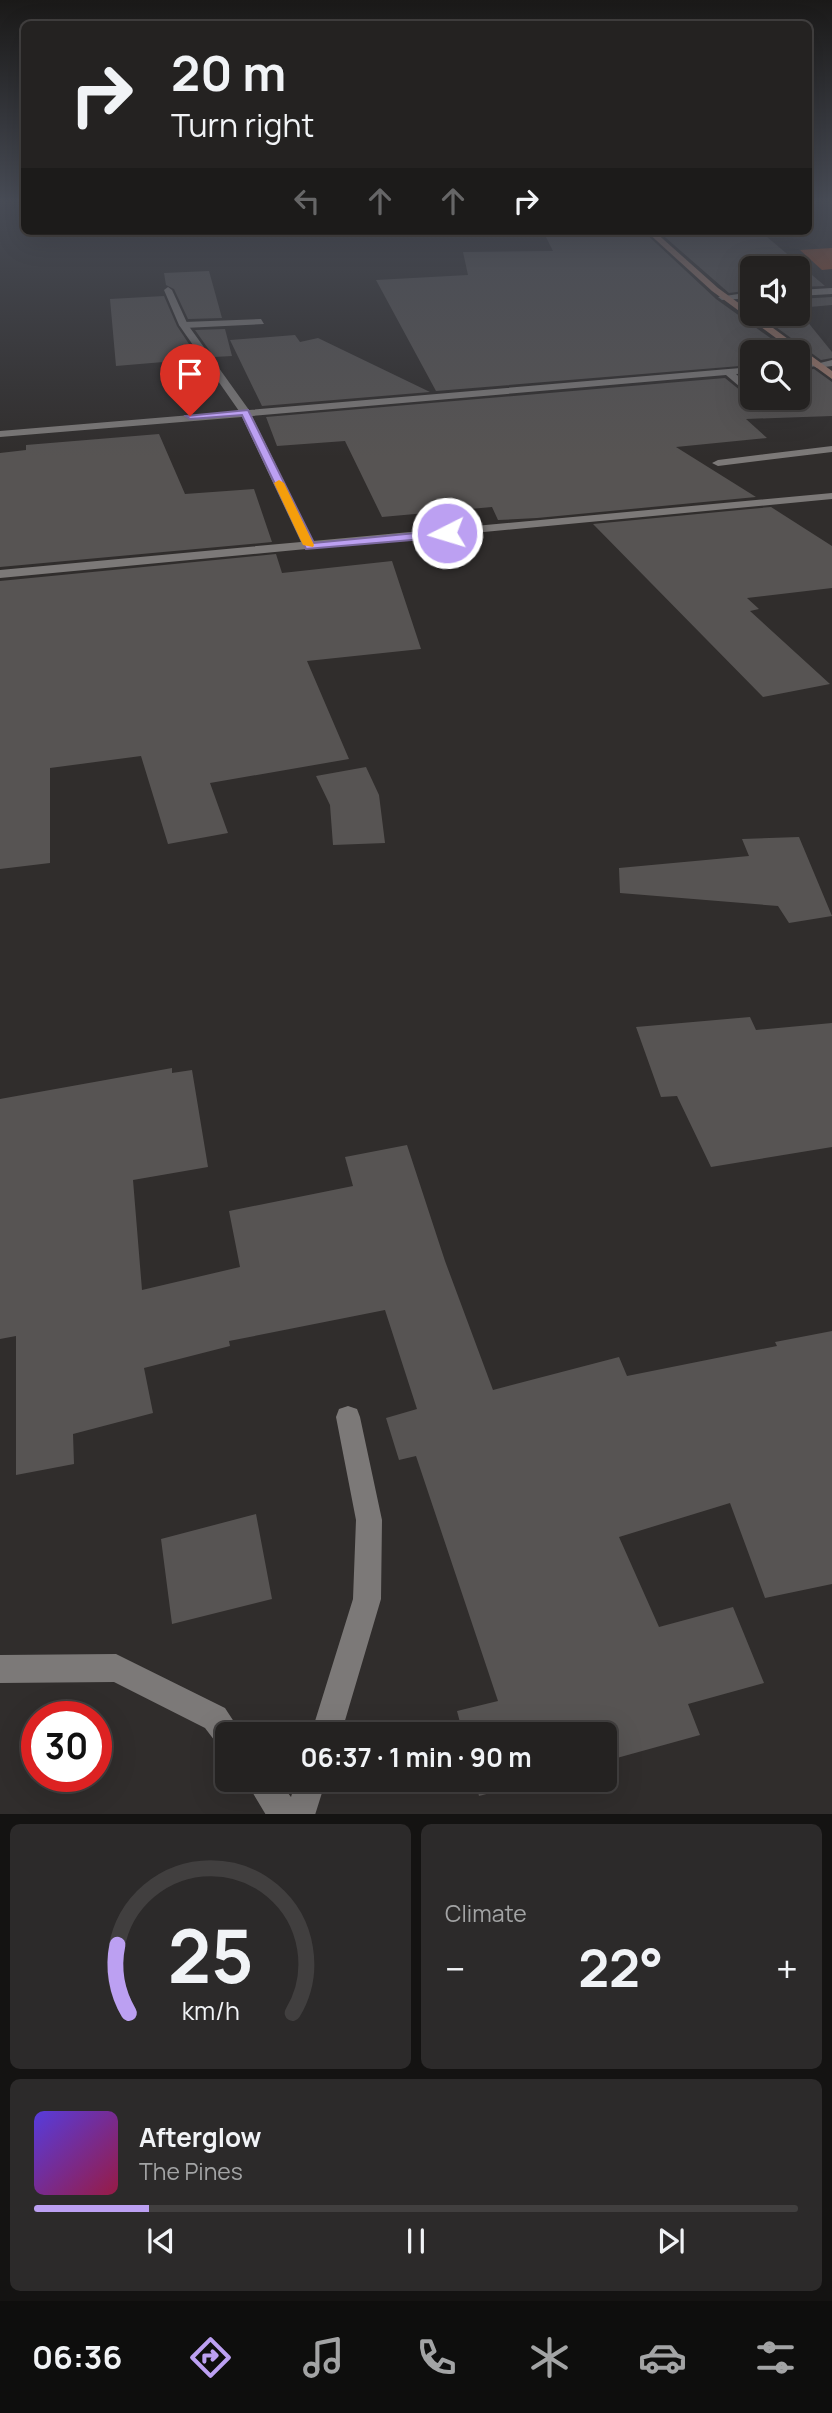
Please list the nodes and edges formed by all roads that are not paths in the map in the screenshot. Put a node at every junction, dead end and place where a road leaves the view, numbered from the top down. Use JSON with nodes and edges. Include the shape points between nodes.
{"nodes":[{"id":1,"x":712,"y":288,"type":"edge"},
{"id":2,"x":168,"y":290,"type":"dead end"},
{"id":3,"x":832,"y":291,"type":"edge"},
{"id":4,"x":810,"y":292,"type":"edge"},
{"id":5,"x":740,"y":296,"type":"edge"},
{"id":6,"x":722,"y":297,"type":"junction"},
{"id":7,"x":261,"y":322,"type":"dead end"},
{"id":8,"x":184,"y":325,"type":"junction"},
{"id":9,"x":832,"y":363,"type":"edge"},
{"id":10,"x":810,"y":365,"type":"edge"},
{"id":11,"x":817,"y":365,"type":"junction"},
{"id":12,"x":740,"y":371,"type":"edge"},
{"id":13,"x":727,"y":372,"type":"junction"},
{"id":14,"x":832,"y":376,"type":"edge"},
{"id":15,"x":740,"y":383,"type":"edge"},
{"id":16,"x":245,"y":412,"type":"junction"},
{"id":17,"x":0,"y":434,"type":"edge"},
{"id":18,"x":832,"y":449,"type":"edge"},
{"id":19,"x":718,"y":463,"type":"dead end"},
{"id":20,"x":832,"y":496,"type":"edge"},
{"id":21,"x":310,"y":547,"type":"junction"},
{"id":22,"x":0,"y":574,"type":"edge"},
{"id":23,"x":348,"y":1417,"type":"dead end"},
{"id":24,"x":0,"y":1669,"type":"edge"},
{"id":25,"x":218,"y":1722,"type":"edge"},
{"id":26,"x":330,"y":1722,"type":"edge"},
{"id":27,"x":269,"y":1792,"type":"edge"},
{"id":28,"x":307,"y":1792,"type":"edge"},
{"id":29,"x":284,"y":1814,"type":"edge"},
{"id":30,"x":300,"y":1814,"type":"edge"}],
"edges":[{"from":1,"to":6,"type":"main road"},
{"from":2,"to":8,"type":"street"},
{"from":3,"to":4,"type":"street"},
{"from":5,"to":6,"type":"street"},
{"from":6,"to":11,"type":"main road"},
{"from":7,"to":8,"type":"street"},
{"from":8,"to":16,"type":"street"},
{"from":9,"to":11,"type":"street"},
{"from":10,"to":11,"type":"street"},
{"from":11,"to":14,"type":"main road"},
{"from":12,"to":13,"type":"street"},
{"from":13,"to":15,"type":"street"},
{"from":13,"to":16,"type":"street"},
{"from":16,"to":17,"type":"street"},
{"from":16,"to":21,"type":"street"},
{"from":18,"to":19,"type":"street"},
{"from":20,"to":21,"type":"street"},
{"from":21,"to":22,"type":"street"},
{"from":23,"to":26,"type":"street","via":[[369,1520],[367,1599]]},
{"from":24,"to":25,"type":"street","via":[[116,1668]]},
{"from":27,"to":29,"type":"street"},
{"from":28,"to":30,"type":"street"}]}
